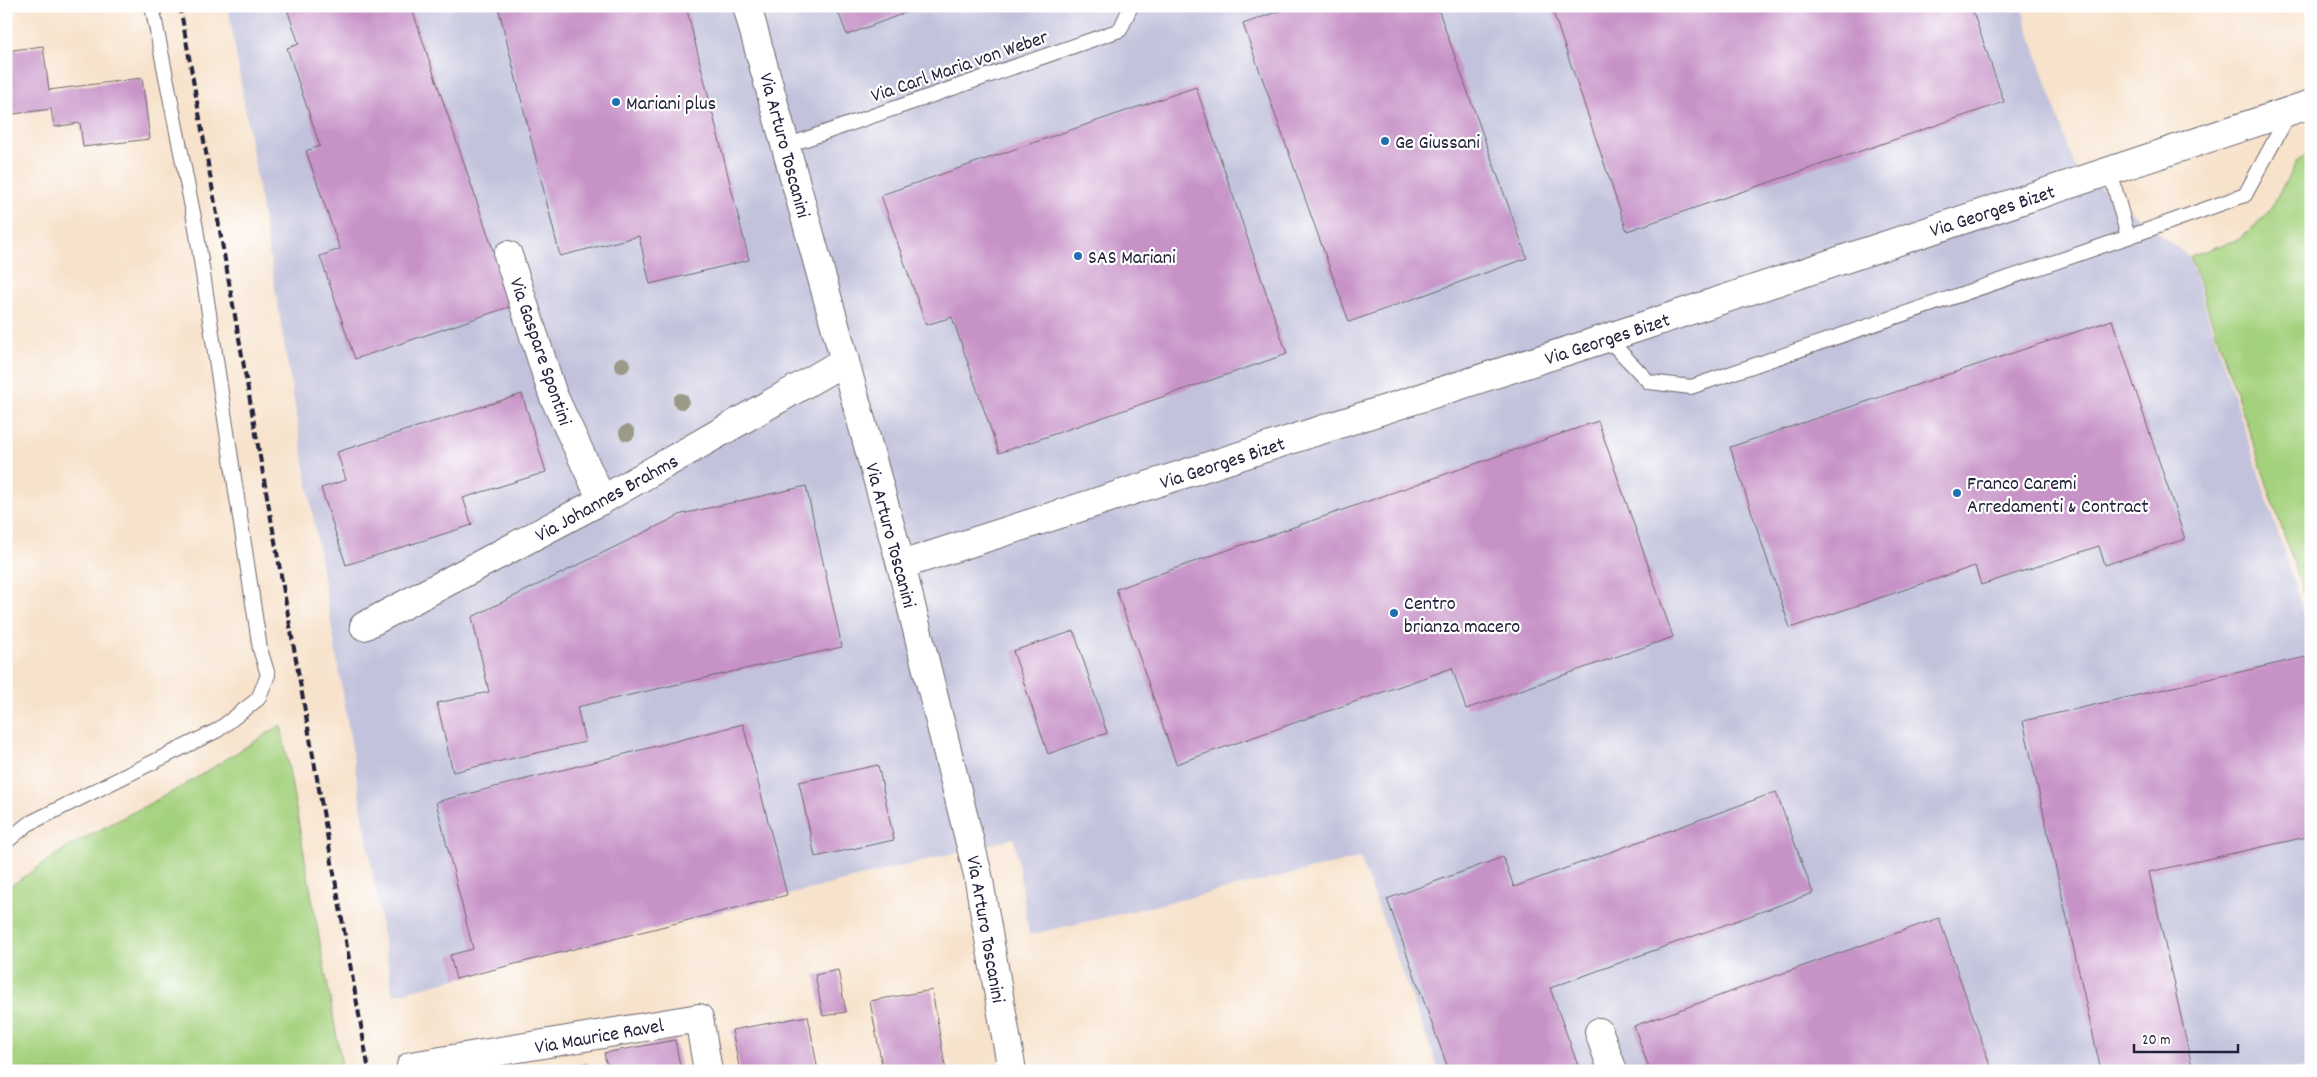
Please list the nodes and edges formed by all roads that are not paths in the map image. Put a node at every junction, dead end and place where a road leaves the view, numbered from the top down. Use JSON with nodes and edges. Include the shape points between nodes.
{"nodes":[{"id":1,"x":152,"y":6,"type":"edge"},
{"id":2,"x":747,"y":6,"type":"edge"},
{"id":3,"x":1131,"y":6,"type":"edge"},
{"id":4,"x":2301,"y":108,"type":"edge"},
{"id":5,"x":786,"y":146,"type":"junction"},
{"id":6,"x":2110,"y":171,"type":"junction"},
{"id":7,"x":2128,"y":237,"type":"junction"},
{"id":8,"x":508,"y":255,"type":"dead end"},
{"id":9,"x":1607,"y":338,"type":"junction"},
{"id":10,"x":845,"y":361,"type":"junction"},
{"id":11,"x":602,"y":500,"type":"junction"},
{"id":12,"x":901,"y":565,"type":"junction"},
{"id":13,"x":364,"y":626,"type":"dead end"},
{"id":14,"x":6,"y":842,"type":"edge"},
{"id":15,"x":1599,"y":1032,"type":"dead end"},
{"id":16,"x":411,"y":1069,"type":"edge"},
{"id":17,"x":708,"y":1071,"type":"edge"},
{"id":18,"x":1012,"y":1071,"type":"edge"},
{"id":19,"x":1613,"y":1071,"type":"edge"}],
"edges":[{"from":1,"to":14,"type":"lane","via":[[196,228],[260,649],[268,675],[258,699],[218,730],[28,824]]},
{"from":2,"to":5,"type":"street","name":"Via Arturo Toscanini"},
{"from":3,"to":5,"type":"lane","name":"Via Carl Maria von Weber","via":[[1120,30]]},
{"from":4,"to":6,"type":"street","name":"Via Georges Bizet"},
{"from":4,"to":7,"type":"lane","via":[[2245,195]]},
{"from":5,"to":10,"type":"street","name":"Via Arturo Toscanini"},
{"from":6,"to":7,"type":"lane"},
{"from":6,"to":9,"type":"street","name":"Via Georges Bizet"},
{"from":7,"to":9,"type":"lane","via":[[1692,387],[1650,382]]},
{"from":8,"to":11,"type":"street","name":"Via Gaspare Spontini","via":[[553,394]]},
{"from":9,"to":12,"type":"street","name":"Via Georges Bizet"},
{"from":10,"to":11,"type":"street","name":"Via Johannes Brahms"},
{"from":10,"to":12,"type":"street","name":"Via Arturo Toscanini"},
{"from":11,"to":13,"type":"street","name":"Via Johannes Brahms"},
{"from":12,"to":18,"type":"street","name":"Via Arturo Toscanini","via":[[978,875]]},
{"from":15,"to":19,"type":"street"},
{"from":16,"to":17,"type":"street","name":"Via Maurice Ravel","via":[[699,1018]]}]}
